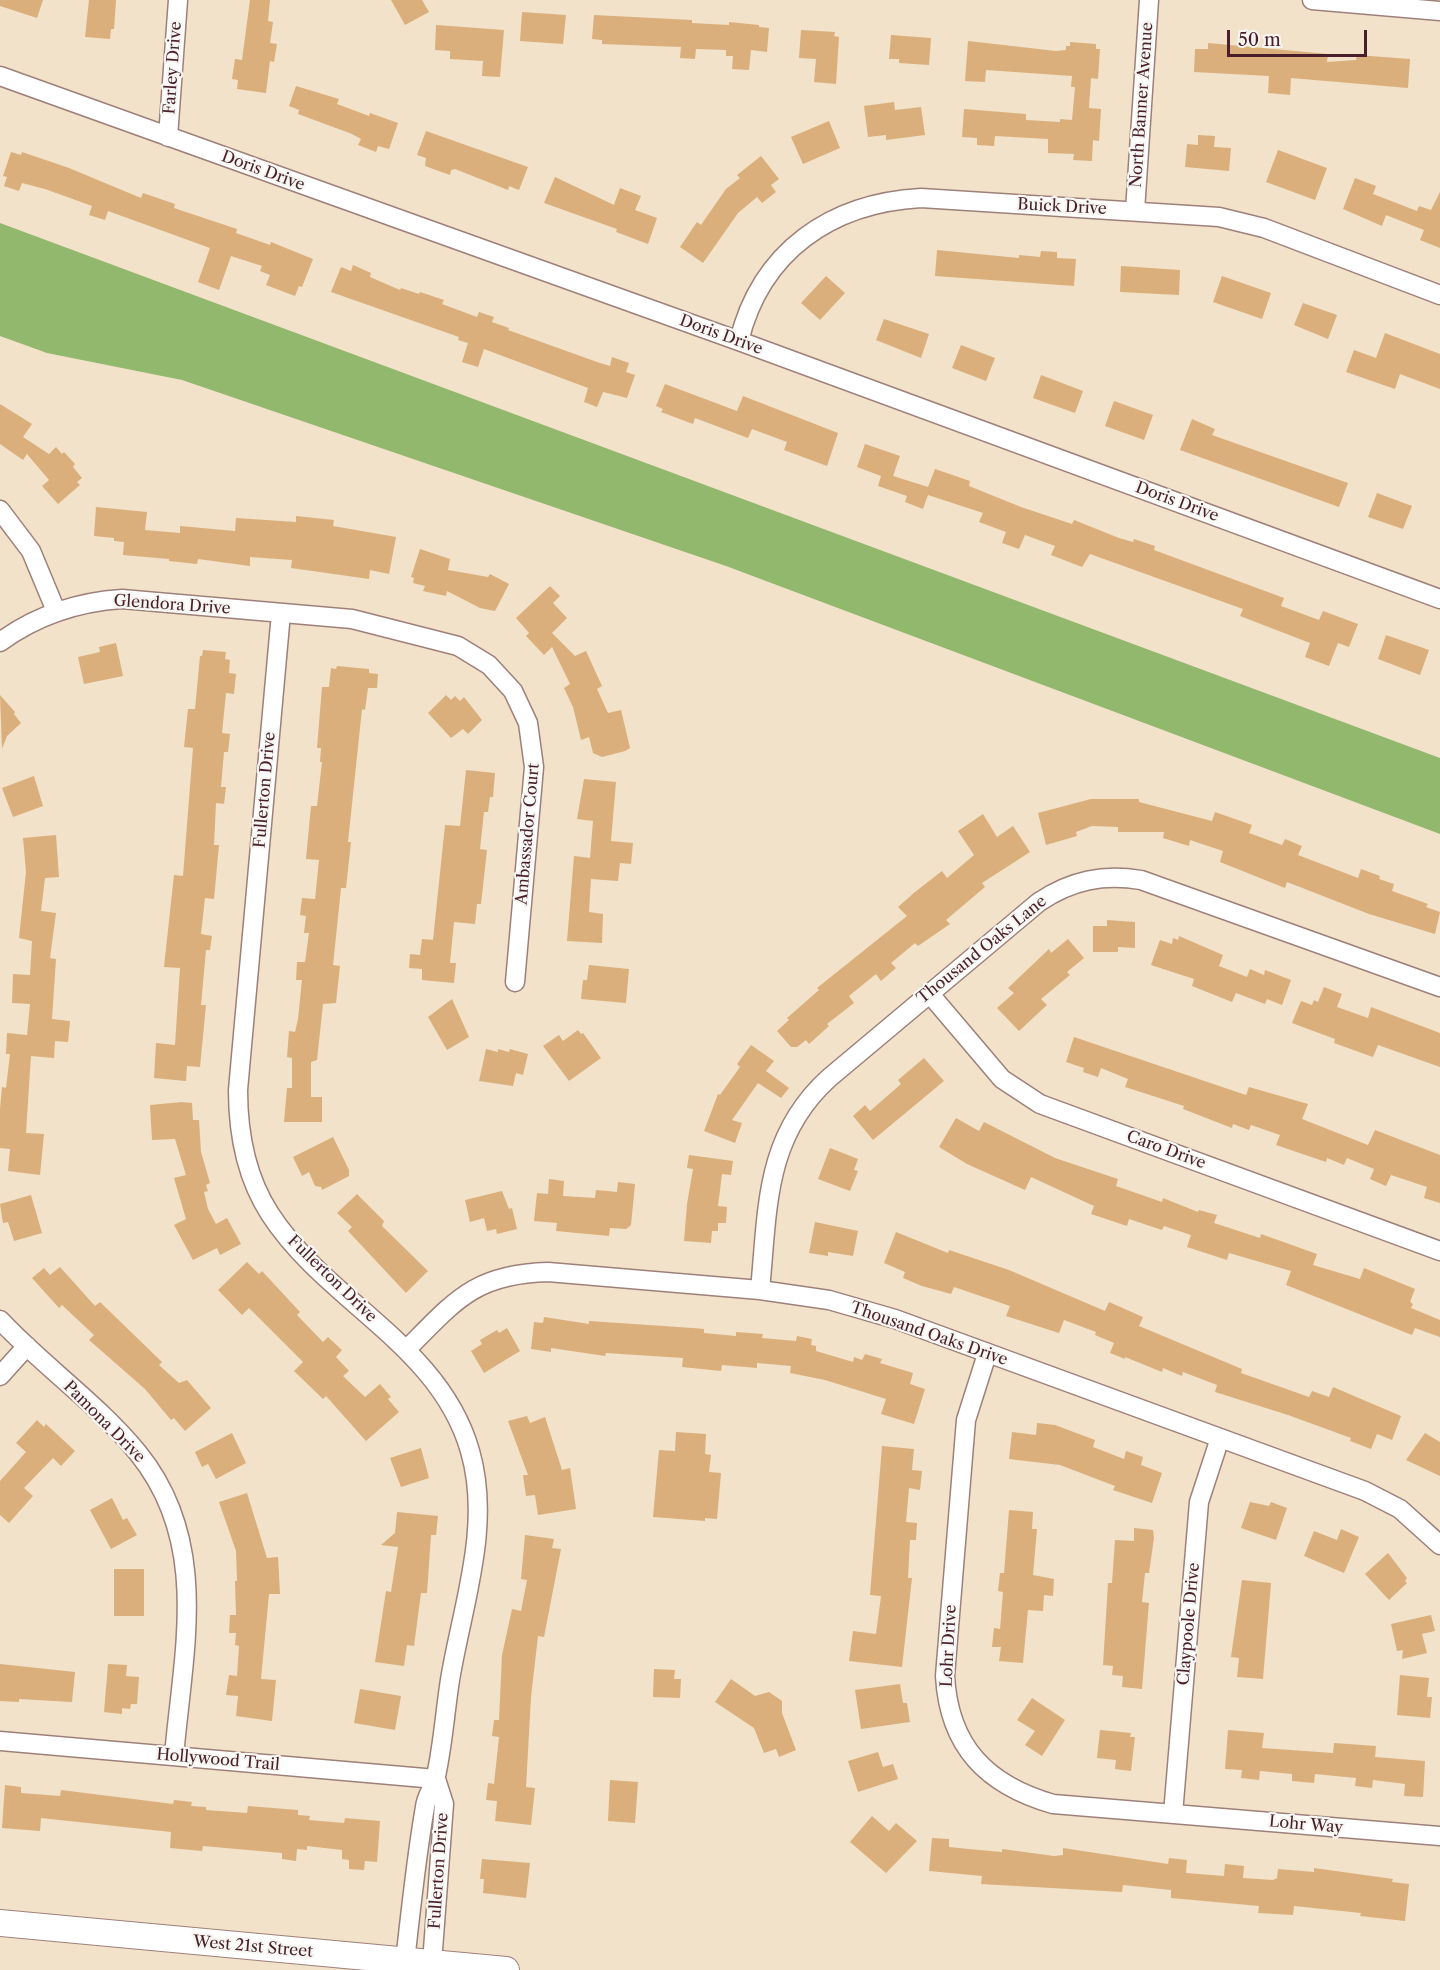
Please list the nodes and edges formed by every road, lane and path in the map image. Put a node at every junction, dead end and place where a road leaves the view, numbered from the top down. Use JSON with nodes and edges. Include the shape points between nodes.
{"nodes":[{"id":1,"x":178,"y":0,"type":"edge"},
{"id":2,"x":1149,"y":0,"type":"edge"},
{"id":3,"x":1312,"y":0,"type":"edge"},
{"id":4,"x":1440,"y":11,"type":"edge"},
{"id":5,"x":0,"y":76,"type":"edge"},
{"id":6,"x":168,"y":137,"type":"junction"},
{"id":7,"x":1135,"y":211,"type":"junction"},
{"id":8,"x":1440,"y":295,"type":"edge"},
{"id":9,"x":739,"y":341,"type":"junction"},
{"id":10,"x":0,"y":510,"type":"edge"},
{"id":11,"x":1440,"y":598,"type":"edge"},
{"id":12,"x":56,"y":611,"type":"junction"},
{"id":13,"x":281,"y":613,"type":"junction"},
{"id":14,"x":0,"y":642,"type":"edge"},
{"id":15,"x":515,"y":982,"type":"dead end"},
{"id":16,"x":1440,"y":987,"type":"edge"},
{"id":17,"x":929,"y":993,"type":"junction"},
{"id":18,"x":1440,"y":1251,"type":"edge"},
{"id":19,"x":760,"y":1290,"type":"junction"},
{"id":20,"x":0,"y":1320,"type":"edge"},
{"id":21,"x":27,"y":1346,"type":"junction"},
{"id":22,"x":406,"y":1350,"type":"junction"},
{"id":23,"x":987,"y":1354,"type":"junction"},
{"id":24,"x":0,"y":1376,"type":"edge"},
{"id":25,"x":1220,"y":1438,"type":"junction"},
{"id":26,"x":1440,"y":1545,"type":"edge"},
{"id":27,"x":0,"y":1742,"type":"edge"},
{"id":28,"x":174,"y":1756,"type":"junction"},
{"id":29,"x":436,"y":1779,"type":"junction"},
{"id":30,"x":1173,"y":1814,"type":"junction"},
{"id":31,"x":1440,"y":1836,"type":"edge"},
{"id":32,"x":0,"y":1923,"type":"edge"},
{"id":33,"x":406,"y":1964,"type":"edge"},
{"id":34,"x":506,"y":1970,"type":"edge"}],
"edges":[{"from":1,"to":6,"type":"street","name":"Farley Drive"},
{"from":2,"to":7,"type":"street","name":"North Banner Avenue"},
{"from":3,"to":4,"type":"street"},
{"from":5,"to":6,"type":"street","name":"Doris Drive"},
{"from":6,"to":9,"type":"street","name":"Doris Drive"},
{"from":7,"to":8,"type":"street","name":"Buick Drive","via":[[1219,217],[1246,223]]},
{"from":7,"to":9,"type":"street","name":"Buick Drive","via":[[921,198],[861,207],[801,239],[776,265],[753,300]]},
{"from":9,"to":11,"type":"street","name":"Doris Drive"},
{"from":10,"to":12,"type":"street","via":[[31,551]]},
{"from":12,"to":13,"type":"street","name":"Glendora Drive","via":[[97,600],[122,599]]},
{"from":12,"to":14,"type":"street","name":"Glendora Drive"},
{"from":13,"to":15,"type":"street","name":"Ambassador Court","via":[[352,619],[442,639],[489,665],[513,691],[525,714],[534,757]]},
{"from":13,"to":22,"type":"street","name":"Fullerton Drive","via":[[238,1090],[242,1142],[255,1185],[282,1230]]},
{"from":16,"to":17,"type":"street","name":"Thousand Oaks Lane","via":[[1159,884],[1114,876],[1070,884],[1046,897]]},
{"from":17,"to":18,"type":"street","name":"Caro Drive","via":[[1002,1079],[1040,1104]]},
{"from":17,"to":19,"type":"street","name":"Thousand Oaks Lane","via":[[829,1078],[794,1118],[772,1176]]},
{"from":19,"to":22,"type":"street","name":"Thousand Oaks Drive","via":[[548,1272],[513,1273],[479,1285],[457,1299]]},
{"from":19,"to":23,"type":"street","name":"Thousand Oaks Drive","via":[[829,1300],[895,1319]]},
{"from":20,"to":21,"type":"street","name":"Pamona Drive"},
{"from":21,"to":24,"type":"street"},
{"from":21,"to":28,"type":"street","name":"Pamona Drive","via":[[138,1453],[163,1490],[177,1521],[188,1590]]},
{"from":22,"to":29,"type":"street","name":"Fullerton Drive","via":[[435,1381],[454,1410],[470,1450],[478,1493],[476,1545]]},
{"from":23,"to":25,"type":"street","name":"Thousand Oaks Drive"},
{"from":23,"to":30,"type":"street","name":"Lohr Drive","via":[[966,1420],[947,1654],[946,1694],[958,1734],[989,1774],[1027,1796],[1053,1804]]},
{"from":25,"to":26,"type":"street","name":"Thousand Oaks Drive","via":[[1372,1494],[1413,1519]]},
{"from":25,"to":30,"type":"street","name":"Claypoole Drive","via":[[1199,1502]]},
{"from":27,"to":28,"type":"street","name":"Hollywood Trail"},
{"from":28,"to":29,"type":"street","name":"Hollywood Trail"},
{"from":29,"to":33,"type":"street","name":"Fullerton Drive","via":[[425,1804]]},
{"from":29,"to":33,"type":"street","name":"Fullerton Drive","via":[[444,1804]]},
{"from":30,"to":31,"type":"street","name":"Lohr Way"},
{"from":32,"to":33,"type":"street","name":"West 21st Street"},
{"from":33,"to":34,"type":"street","name":"West 21st Street"}]}
